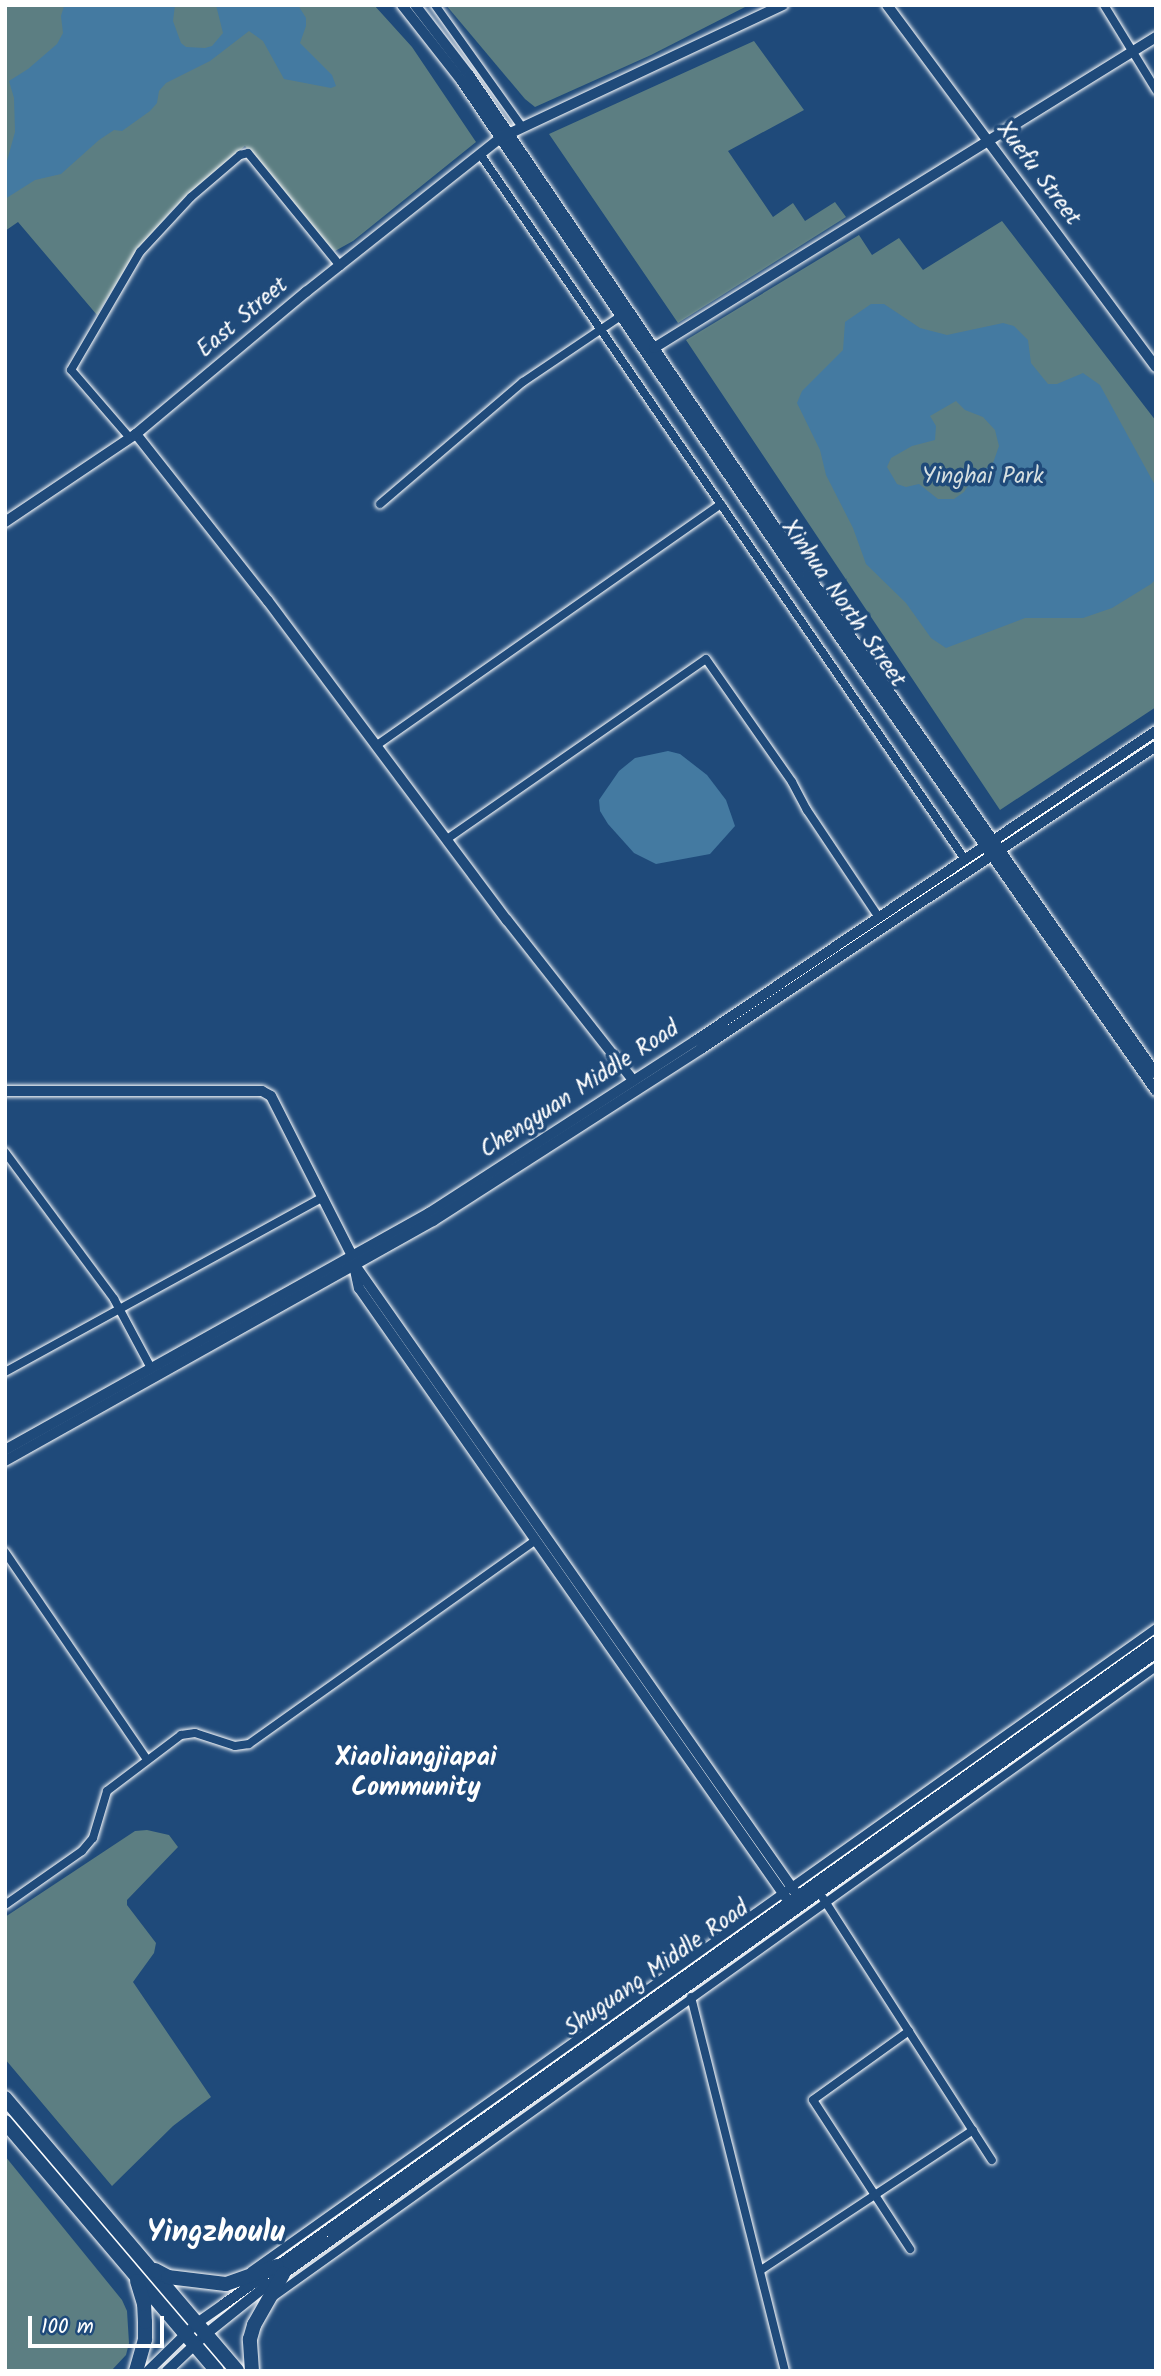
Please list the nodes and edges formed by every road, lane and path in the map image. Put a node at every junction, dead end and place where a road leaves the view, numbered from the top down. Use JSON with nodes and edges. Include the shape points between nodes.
{"nodes":[{"id":1,"x":402,"y":5,"type":"edge"},
{"id":2,"x":415,"y":5,"type":"edge"},
{"id":3,"x":435,"y":5,"type":"edge"},
{"id":4,"x":783,"y":5,"type":"edge"},
{"id":5,"x":887,"y":5,"type":"edge"},
{"id":6,"x":1104,"y":5,"type":"edge"},
{"id":7,"x":1156,"y":37,"type":"edge"},
{"id":8,"x":1133,"y":51,"type":"junction"},
{"id":9,"x":1156,"y":90,"type":"edge"},
{"id":10,"x":522,"y":127,"type":"junction"},
{"id":11,"x":505,"y":136,"type":"junction"},
{"id":12,"x":988,"y":141,"type":"junction"},
{"id":13,"x":480,"y":154,"type":"junction"},
{"id":14,"x":340,"y":266,"type":"junction"},
{"id":15,"x":621,"y":316,"type":"junction"},
{"id":16,"x":600,"y":330,"type":"junction"},
{"id":17,"x":654,"y":348,"type":"junction"},
{"id":18,"x":1156,"y":367,"type":"edge"},
{"id":19,"x":133,"y":436,"type":"junction"},
{"id":20,"x":380,"y":504,"type":"dead end"},
{"id":21,"x":721,"y":504,"type":"junction"},
{"id":22,"x":5,"y":522,"type":"edge"},
{"id":23,"x":1156,"y":731,"type":"edge"},
{"id":24,"x":377,"y":745,"type":"junction"},
{"id":25,"x":1156,"y":746,"type":"edge"},
{"id":26,"x":447,"y":839,"type":"junction"},
{"id":27,"x":989,"y":842,"type":"junction"},
{"id":28,"x":996,"y":852,"type":"junction"},
{"id":29,"x":964,"y":858,"type":"junction"},
{"id":30,"x":878,"y":916,"type":"junction"},
{"id":31,"x":1156,"y":1074,"type":"edge"},
{"id":32,"x":633,"y":1080,"type":"junction"},
{"id":33,"x":5,"y":1091,"type":"edge"},
{"id":34,"x":1156,"y":1091,"type":"edge"},
{"id":35,"x":5,"y":1152,"type":"edge"},
{"id":36,"x":323,"y":1197,"type":"junction"},
{"id":37,"x":354,"y":1261,"type":"junction"},
{"id":38,"x":119,"y":1308,"type":"junction"},
{"id":39,"x":151,"y":1368,"type":"junction"},
{"id":40,"x":5,"y":1371,"type":"edge"},
{"id":41,"x":5,"y":1450,"type":"edge"},
{"id":42,"x":5,"y":1461,"type":"edge"},
{"id":43,"x":535,"y":1541,"type":"junction"},
{"id":44,"x":5,"y":1552,"type":"edge"},
{"id":45,"x":1156,"y":1628,"type":"edge"},
{"id":46,"x":1156,"y":1641,"type":"edge"},
{"id":47,"x":1156,"y":1653,"type":"edge"},
{"id":48,"x":1156,"y":1667,"type":"edge"},
{"id":49,"x":147,"y":1759,"type":"junction"},
{"id":50,"x":818,"y":1892,"type":"junction"},
{"id":51,"x":793,"y":1898,"type":"junction"},
{"id":52,"x":826,"y":1903,"type":"junction"},
{"id":53,"x":5,"y":1905,"type":"edge"},
{"id":54,"x":687,"y":1984,"type":"junction"},
{"id":55,"x":691,"y":1999,"type":"junction"},
{"id":56,"x":909,"y":2031,"type":"junction"},
{"id":57,"x":5,"y":2098,"type":"edge"},
{"id":58,"x":5,"y":2122,"type":"edge"},
{"id":59,"x":974,"y":2130,"type":"junction"},
{"id":60,"x":992,"y":2160,"type":"dead end"},
{"id":61,"x":875,"y":2195,"type":"junction"},
{"id":62,"x":910,"y":2249,"type":"dead end"},
{"id":63,"x":141,"y":2257,"type":"junction"},
{"id":64,"x":131,"y":2270,"type":"junction"},
{"id":65,"x":280,"y":2270,"type":"junction"},
{"id":66,"x":761,"y":2270,"type":"junction"},
{"id":67,"x":234,"y":2282,"type":"junction"},
{"id":68,"x":265,"y":2302,"type":"junction"},
{"id":69,"x":201,"y":2329,"type":"junction"},
{"id":70,"x":190,"y":2339,"type":"junction"},
{"id":71,"x":136,"y":2371,"type":"edge"},
{"id":72,"x":148,"y":2371,"type":"edge"},
{"id":73,"x":167,"y":2371,"type":"edge"},
{"id":74,"x":217,"y":2371,"type":"edge"},
{"id":75,"x":237,"y":2371,"type":"edge"},
{"id":76,"x":252,"y":2371,"type":"edge"},
{"id":77,"x":785,"y":2371,"type":"edge"}],
"edges":[{"from":1,"to":11,"type":"main road"},
{"from":2,"to":11,"type":"main road","via":[[448,46]]},
{"from":3,"to":10,"type":"street"},
{"from":4,"to":10,"type":"main road","name":"East Street"},
{"from":5,"to":12,"type":"main road","name":"Xuefu Street"},
{"from":6,"to":8,"type":"street"},
{"from":7,"to":8,"type":"main road"},
{"from":8,"to":9,"type":"street"},
{"from":8,"to":12,"type":"main road"},
{"from":10,"to":11,"type":"main road","name":"East Street"},
{"from":11,"to":13,"type":"main road","name":"East Street"},
{"from":11,"to":15,"type":"main road","name":"Xinhua North Street"},
{"from":11,"to":17,"type":"main road","name":"Xinhua North Street"},
{"from":12,"to":17,"type":"main road"},
{"from":12,"to":18,"type":"main road","name":"Xuefu Street"},
{"from":13,"to":14,"type":"main road","name":"East Street"},
{"from":13,"to":16,"type":"street"},
{"from":14,"to":19,"type":"main road","name":"East Street"},
{"from":14,"to":19,"type":"street","via":[[248,153],[240,155],[191,197],[140,252],[71,370]]},
{"from":15,"to":16,"type":"street"},
{"from":15,"to":27,"type":"main road","name":"Xinhua North Street","via":[[799,579]]},
{"from":16,"to":20,"type":"street","via":[[523,382]]},
{"from":16,"to":21,"type":"street"},
{"from":17,"to":27,"type":"main road","name":"Xinhua North Street"},
{"from":19,"to":22,"type":"main road","name":"East Street"},
{"from":19,"to":24,"type":"main road"},
{"from":21,"to":24,"type":"street"},
{"from":21,"to":29,"type":"street"},
{"from":23,"to":27,"type":"main road","name":"Chengyuan Middle Road"},
{"from":24,"to":26,"type":"main road"},
{"from":25,"to":28,"type":"main road","name":"Chengyuan Middle Road"},
{"from":26,"to":30,"type":"street","via":[[706,659]]},
{"from":26,"to":32,"type":"main road"},
{"from":27,"to":28,"type":"main road","name":"Xinhua North Street"},
{"from":27,"to":29,"type":"main road","name":"Chengyuan Middle Road"},
{"from":28,"to":31,"type":"main road","name":"Xinhua North Street"},
{"from":28,"to":34,"type":"main road","name":"Xinhua North Street"},
{"from":28,"to":37,"type":"main road","name":"Chengyuan Middle Road","via":[[532,1158],[433,1221]]},
{"from":29,"to":30,"type":"main road","name":"Chengyuan Middle Road"},
{"from":30,"to":32,"type":"main road","name":"Chengyuan Middle Road"},
{"from":32,"to":37,"type":"main road","name":"Chengyuan Middle Road"},
{"from":33,"to":36,"type":"main road","via":[[262,1091],[278,1104]]},
{"from":35,"to":38,"type":"street"},
{"from":36,"to":37,"type":"main road"},
{"from":36,"to":38,"type":"street"},
{"from":37,"to":39,"type":"main road","name":"Chengyuan Middle Road"},
{"from":37,"to":42,"type":"main road","name":"Chengyuan Middle Road"},
{"from":37,"to":43,"type":"main road","via":[[359,1288],[370,1306]]},
{"from":37,"to":51,"type":"main road"},
{"from":38,"to":39,"type":"street"},
{"from":38,"to":40,"type":"street"},
{"from":39,"to":41,"type":"main road","name":"Chengyuan Middle Road"},
{"from":43,"to":49,"type":"street","via":[[249,1744],[235,1746],[187,1733]]},
{"from":43,"to":51,"type":"main road"},
{"from":44,"to":49,"type":"street"},
{"from":45,"to":51,"type":"street"},
{"from":46,"to":51,"type":"main road","name":"Shuguang Middle Road"},
{"from":47,"to":50,"type":"main road","name":"Shuguang Middle Road"},
{"from":48,"to":52,"type":"street"},
{"from":49,"to":53,"type":"street","via":[[107,1791],[93,1838],[82,1852]]},
{"from":50,"to":51,"type":"main road","name":"Shuguang Middle Road"},
{"from":50,"to":52,"type":"street"},
{"from":51,"to":54,"type":"main road","name":"Shuguang Middle Road"},
{"from":51,"to":65,"type":"main road","name":"Shuguang Middle Road"},
{"from":51,"to":67,"type":"street"},
{"from":52,"to":55,"type":"street"},
{"from":52,"to":56,"type":"street"},
{"from":54,"to":55,"type":"street"},
{"from":54,"to":65,"type":"main road","name":"Shuguang Middle Road"},
{"from":55,"to":66,"type":"street"},
{"from":55,"to":68,"type":"street"},
{"from":56,"to":59,"type":"street"},
{"from":56,"to":61,"type":"street","via":[[813,2099]]},
{"from":57,"to":63,"type":"highway"},
{"from":58,"to":64,"type":"highway"},
{"from":59,"to":60,"type":"street"},
{"from":59,"to":61,"type":"street"},
{"from":61,"to":62,"type":"street"},
{"from":61,"to":66,"type":"street"},
{"from":63,"to":67,"type":"highway","via":[[168,2277]]},
{"from":63,"to":69,"type":"highway"},
{"from":64,"to":70,"type":"highway"},
{"from":64,"to":71,"type":"highway","via":[[141,2290],[145,2322]]},
{"from":65,"to":67,"type":"highway"},
{"from":65,"to":68,"type":"highway"},
{"from":65,"to":69,"type":"main road","name":"Shuguang Middle Road"},
{"from":66,"to":77,"type":"street"},
{"from":68,"to":76,"type":"highway","via":[[250,2339]]},
{"from":69,"to":70,"type":"main road","name":"Shuguang Middle Road"},
{"from":69,"to":75,"type":"highway"},
{"from":70,"to":72,"type":"main road"},
{"from":70,"to":73,"type":"main road"},
{"from":70,"to":74,"type":"highway"}]}
